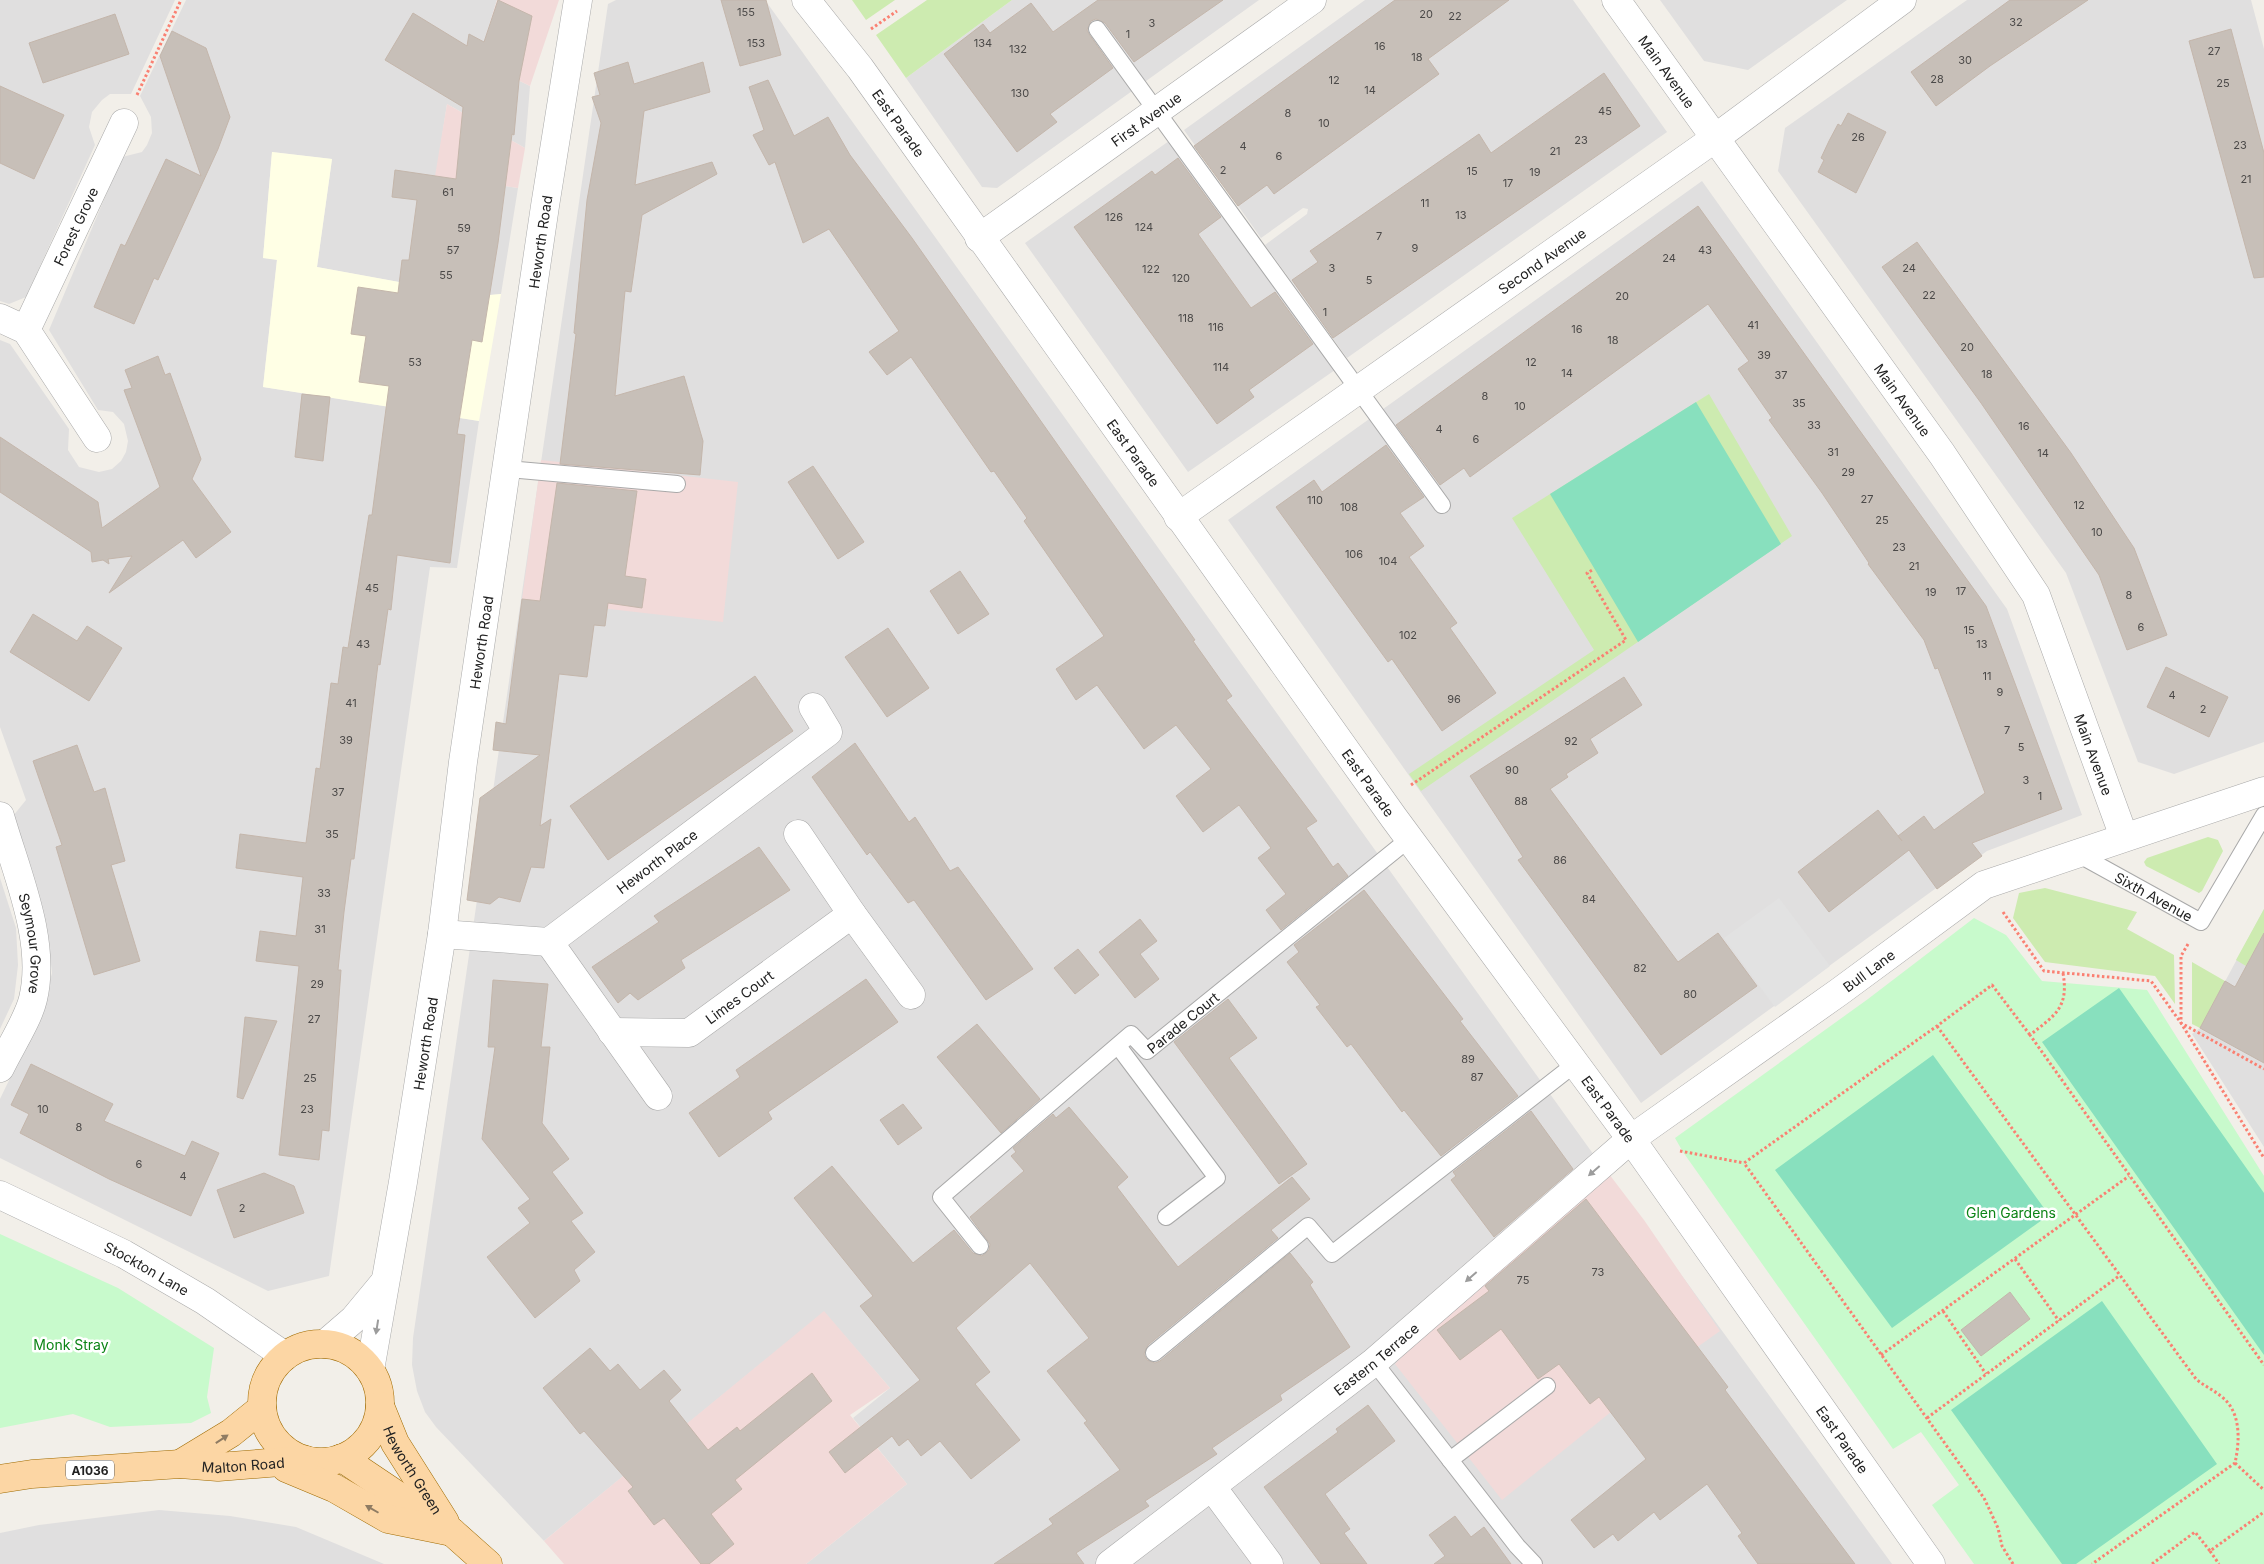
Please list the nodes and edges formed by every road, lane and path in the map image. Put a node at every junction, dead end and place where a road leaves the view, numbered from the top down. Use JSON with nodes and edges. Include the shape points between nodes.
{"nodes":[{"id":1,"x":181,"y":0,"type":"edge"},
{"id":2,"x":578,"y":0,"type":"edge"},
{"id":3,"x":806,"y":0,"type":"edge"},
{"id":4,"x":1312,"y":0,"type":"edge"},
{"id":5,"x":1616,"y":0,"type":"edge"},
{"id":6,"x":1902,"y":0,"type":"edge"},
{"id":7,"x":1097,"y":29,"type":"dead end"},
{"id":8,"x":1156,"y":111,"type":"junction"},
{"id":9,"x":124,"y":123,"type":"joint"},
{"id":10,"x":1714,"y":139,"type":"junction"},
{"id":11,"x":978,"y":238,"type":"junction"},
{"id":12,"x":0,"y":318,"type":"edge"},
{"id":13,"x":26,"y":330,"type":"junction"},
{"id":14,"x":1358,"y":390,"type":"junction"},
{"id":15,"x":97,"y":438,"type":"dead end"},
{"id":16,"x":506,"y":469,"type":"junction"},
{"id":17,"x":677,"y":484,"type":"dead end"},
{"id":18,"x":1442,"y":505,"type":"dead end"},
{"id":19,"x":1178,"y":517,"type":"junction"},
{"id":20,"x":1594,"y":569,"type":"dead end"},
{"id":21,"x":812,"y":707,"type":"dead end"},
{"id":22,"x":1415,"y":782,"type":"dead end"},
{"id":23,"x":2264,"y":791,"type":"edge"},
{"id":24,"x":2264,"y":815,"type":"edge"},
{"id":25,"x":0,"y":816,"type":"edge"},
{"id":26,"x":798,"y":834,"type":"dead end"},
{"id":27,"x":2124,"y":836,"type":"junction"},
{"id":28,"x":1409,"y":839,"type":"junction"},
{"id":29,"x":2076,"y":853,"type":"junction"},
{"id":30,"x":1984,"y":885,"type":"junction"},
{"id":31,"x":852,"y":914,"type":"junction"},
{"id":32,"x":2201,"y":922,"type":"junction"},
{"id":33,"x":442,"y":934,"type":"junction"},
{"id":34,"x":549,"y":942,"type":"junction"},
{"id":35,"x":2063,"y":972,"type":"junction"},
{"id":36,"x":911,"y":995,"type":"dead end"},
{"id":37,"x":2181,"y":1024,"type":"junction"},
{"id":38,"x":1937,"y":1026,"type":"junction"},
{"id":39,"x":612,"y":1032,"type":"junction"},
{"id":40,"x":2030,"y":1035,"type":"junction"},
{"id":41,"x":1118,"y":1046,"type":"junction"},
{"id":42,"x":2047,"y":1049,"type":"dead end"},
{"id":43,"x":2042,"y":1052,"type":"junction"},
{"id":44,"x":1575,"y":1064,"type":"junction"},
{"id":45,"x":0,"y":1068,"type":"edge"},
{"id":46,"x":2264,"y":1070,"type":"edge"},
{"id":47,"x":658,"y":1096,"type":"dead end"},
{"id":48,"x":1631,"y":1139,"type":"junction"},
{"id":49,"x":2264,"y":1158,"type":"edge"},
{"id":50,"x":1744,"y":1162,"type":"junction"},
{"id":51,"x":2129,"y":1176,"type":"junction"},
{"id":52,"x":0,"y":1194,"type":"edge"},
{"id":53,"x":2162,"y":1211,"type":"dead end"},
{"id":54,"x":2076,"y":1214,"type":"junction"},
{"id":55,"x":2156,"y":1215,"type":"junction"},
{"id":56,"x":1166,"y":1217,"type":"dead end"},
{"id":57,"x":980,"y":1246,"type":"dead end"},
{"id":58,"x":2015,"y":1259,"type":"junction"},
{"id":59,"x":2120,"y":1276,"type":"junction"},
{"id":60,"x":384,"y":1284,"type":"junction"},
{"id":61,"x":1942,"y":1311,"type":"junction"},
{"id":62,"x":2059,"y":1321,"type":"junction"},
{"id":63,"x":325,"y":1344,"type":"junction"},
{"id":64,"x":1154,"y":1352,"type":"dead end"},
{"id":65,"x":1881,"y":1355,"type":"junction"},
{"id":66,"x":285,"y":1356,"type":"junction"},
{"id":67,"x":1374,"y":1362,"type":"junction"},
{"id":68,"x":2264,"y":1365,"type":"edge"},
{"id":69,"x":370,"y":1370,"type":"junction"},
{"id":70,"x":1986,"y":1374,"type":"junction"},
{"id":71,"x":1547,"y":1386,"type":"dead end"},
{"id":72,"x":380,"y":1406,"type":"junction"},
{"id":73,"x":262,"y":1408,"type":"junction"},
{"id":74,"x":1927,"y":1418,"type":"junction"},
{"id":75,"x":342,"y":1458,"type":"junction"},
{"id":76,"x":305,"y":1460,"type":"junction"},
{"id":77,"x":1450,"y":1460,"type":"junction"},
{"id":78,"x":268,"y":1462,"type":"junction"},
{"id":79,"x":2235,"y":1462,"type":"junction"},
{"id":80,"x":180,"y":1464,"type":"junction"},
{"id":81,"x":0,"y":1479,"type":"edge"},
{"id":82,"x":1212,"y":1487,"type":"junction"},
{"id":83,"x":2264,"y":1490,"type":"edge"},
{"id":84,"x":2264,"y":1512,"type":"edge"},
{"id":85,"x":452,"y":1532,"type":"junction"},
{"id":86,"x":2210,"y":1551,"type":"junction"},
{"id":87,"x":488,"y":1564,"type":"edge"},
{"id":88,"x":1110,"y":1564,"type":"edge"},
{"id":89,"x":1269,"y":1564,"type":"edge"},
{"id":90,"x":1534,"y":1564,"type":"edge"},
{"id":91,"x":1931,"y":1564,"type":"edge"},
{"id":92,"x":2013,"y":1564,"type":"edge"},
{"id":93,"x":2092,"y":1564,"type":"edge"},
{"id":94,"x":2152,"y":1564,"type":"edge"},
{"id":95,"x":2219,"y":1564,"type":"edge"}],
"edges":[{"from":1,"to":9,"type":"path"},
{"from":2,"to":16,"type":"street","name":"Heworth Road"},
{"from":3,"to":11,"type":"street","name":"East Parade","via":[[860,68]]},
{"from":4,"to":8,"type":"street","name":"First Avenue"},
{"from":5,"to":10,"type":"street","name":"Main Avenue"},
{"from":6,"to":10,"type":"street","name":"Second Avenue"},
{"from":7,"to":8,"type":"lane"},
{"from":8,"to":11,"type":"street","name":"First Avenue"},
{"from":8,"to":14,"type":"lane"},
{"from":9,"to":13,"type":"street","name":"Forest Grove"},
{"from":10,"to":14,"type":"street","name":"Second Avenue"},
{"from":10,"to":27,"type":"street","name":"Main Avenue","via":[[1942,454],[2036,595]]},
{"from":11,"to":19,"type":"street","name":"East Parade"},
{"from":12,"to":13,"type":"street"},
{"from":13,"to":15,"type":"street"},
{"from":14,"to":18,"type":"lane"},
{"from":14,"to":19,"type":"street","name":"Second Avenue"},
{"from":16,"to":17,"type":"lane"},
{"from":16,"to":33,"type":"street","name":"Heworth Road"},
{"from":19,"to":28,"type":"street","name":"East Parade"},
{"from":20,"to":22,"type":"path","via":[[1587,573],[1626,640]]},
{"from":21,"to":34,"type":"street","name":"Heworth Place","via":[[828,732]]},
{"from":23,"to":27,"type":"street"},
{"from":24,"to":32,"type":"lane","name":"Sixth Avenue"},
{"from":25,"to":45,"type":"street","name":"Seymour Grove","via":[[35,936],[38,969],[33,1000]]},
{"from":26,"to":31,"type":"street"},
{"from":27,"to":29,"type":"street","name":"Bull Lane"},
{"from":28,"to":41,"type":"lane","name":"Parade Court","via":[[1147,1051],[1132,1034]]},
{"from":28,"to":44,"type":"street","name":"East Parade"},
{"from":29,"to":30,"type":"street","name":"Bull Lane"},
{"from":29,"to":32,"type":"lane","name":"Sixth Avenue"},
{"from":30,"to":35,"type":"path","via":[[2044,971]]},
{"from":30,"to":48,"type":"street","name":"Bull Lane"},
{"from":31,"to":36,"type":"street"},
{"from":31,"to":39,"type":"street","name":"Limes Court","via":[[689,1034]]},
{"from":32,"to":37,"type":"path","via":[[2181,956]]},
{"from":33,"to":34,"type":"street"},
{"from":33,"to":60,"type":"street","name":"Heworth Road"},
{"from":34,"to":39,"type":"street"},
{"from":35,"to":37,"type":"path","via":[[2151,981]]},
{"from":35,"to":40,"type":"path","via":[[2065,986],[2058,1013]]},
{"from":37,"to":46,"type":"path"},
{"from":37,"to":49,"type":"path"},
{"from":38,"to":40,"type":"path","via":[[1992,984]]},
{"from":38,"to":50,"type":"path"},
{"from":38,"to":54,"type":"path"},
{"from":39,"to":47,"type":"street"},
{"from":40,"to":43,"type":"path"},
{"from":41,"to":56,"type":"lane","via":[[1217,1178]]},
{"from":41,"to":57,"type":"lane","name":"Parade Court","via":[[941,1197]]},
{"from":42,"to":43,"type":"path"},
{"from":43,"to":51,"type":"path"},
{"from":44,"to":48,"type":"street","name":"East Parade"},
{"from":44,"to":64,"type":"lane","via":[[1332,1254],[1308,1226]]},
{"from":48,"to":50,"type":"path"},
{"from":48,"to":67,"type":"street","name":"Eastern Terrace","one_way":true},
{"from":48,"to":91,"type":"street","name":"East Parade"},
{"from":50,"to":65,"type":"path"},
{"from":51,"to":54,"type":"path"},
{"from":51,"to":55,"type":"path"},
{"from":52,"to":66,"type":"street","name":"Stockton Lane","via":[[124,1254],[205,1301]]},
{"from":53,"to":55,"type":"path"},
{"from":54,"to":58,"type":"path"},
{"from":54,"to":59,"type":"path"},
{"from":55,"to":68,"type":"path"},
{"from":58,"to":61,"type":"path"},
{"from":58,"to":62,"type":"path"},
{"from":59,"to":62,"type":"path"},
{"from":59,"to":79,"type":"path","via":[[2196,1379],[2220,1395],[2232,1408],[2238,1433]]},
{"from":60,"to":63,"type":"street","via":[[354,1319]]},
{"from":60,"to":69,"type":"street","name":"Heworth Road","one_way":true},
{"from":61,"to":65,"type":"path"},
{"from":61,"to":70,"type":"path"},
{"from":62,"to":70,"type":"path"},
{"from":63,"to":66,"type":"main road","number":"A1036","via":[[297,1349]]},
{"from":63,"to":69,"type":"main road","number":"A1036","via":[[351,1352]]},
{"from":65,"to":74,"type":"path"},
{"from":66,"to":73,"type":"main road","number":"A1036","via":[[267,1379]]},
{"from":67,"to":77,"type":"lane"},
{"from":67,"to":82,"type":"street","name":"Eastern Terrace"},
{"from":69,"to":72,"type":"main road","number":"A1036","via":[[379,1393]]},
{"from":70,"to":74,"type":"path"},
{"from":71,"to":77,"type":"lane"},
{"from":72,"to":75,"type":"main road","number":"A1036","via":[[377,1423],[369,1438]]},
{"from":72,"to":85,"type":"main road","name":"Heworth Green","number":"A1036","via":[[395,1443]]},
{"from":73,"to":76,"type":"main road","number":"A1036","via":[[266,1425],[275,1441],[289,1453]]},
{"from":80,"to":73,"type":"main road","name":"Malton Road","number":"A1036","one_way":true,"via":[[231,1433]]},
{"from":74,"to":92,"type":"path","via":[[1984,1498],[1998,1528],[2002,1546]]},
{"from":75,"to":76,"type":"main road","number":"A1036","via":[[323,1462]]},
{"from":75,"to":85,"type":"main road","name":"Heworth Green","number":"A1036"},
{"from":76,"to":78,"type":"main road","name":"Malton Road","number":"A1036"},
{"from":77,"to":90,"type":"lane"},
{"from":78,"to":80,"type":"main road","name":"Malton Road","number":"A1036","via":[[218,1467]]},
{"from":85,"to":78,"type":"main road","number":"A1036","one_way":true,"via":[[388,1518],[317,1479]]},
{"from":79,"to":83,"type":"path"},
{"from":79,"to":93,"type":"path"},
{"from":80,"to":81,"type":"main road","name":"Malton Road","number":"A1036"},
{"from":82,"to":88,"type":"street","name":"Eastern Terrace"},
{"from":82,"to":89,"type":"street"},
{"from":84,"to":86,"type":"path"},
{"from":85,"to":87,"type":"main road","name":"Heworth Green","number":"A1036"},
{"from":86,"to":94,"type":"path","via":[[2195,1532]]},
{"from":86,"to":95,"type":"path"}]}
